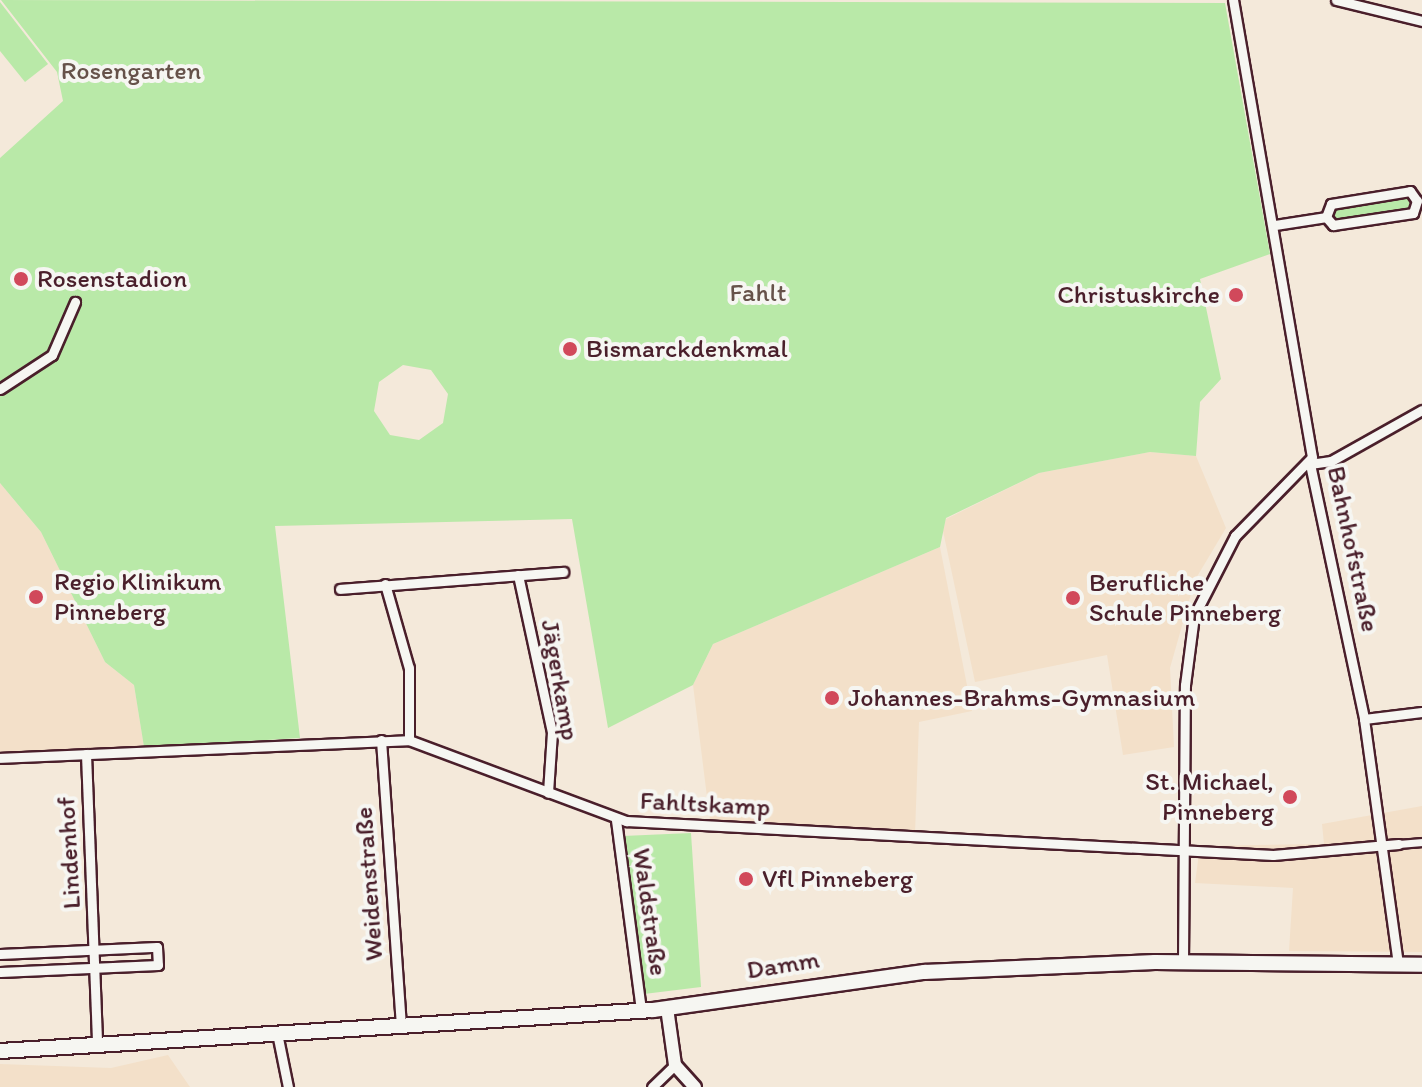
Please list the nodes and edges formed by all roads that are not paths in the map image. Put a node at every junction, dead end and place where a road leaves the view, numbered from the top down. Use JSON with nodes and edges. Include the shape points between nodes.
{"nodes":[{"id":1,"x":1233,"y":0,"type":"edge"},
{"id":2,"x":1336,"y":0,"type":"edge"},
{"id":3,"x":1422,"y":21,"type":"edge"},
{"id":4,"x":1420,"y":201,"type":"edge"},
{"id":5,"x":1326,"y":217,"type":"junction"},
{"id":6,"x":1275,"y":225,"type":"junction"},
{"id":7,"x":75,"y":302,"type":"dead end"},
{"id":8,"x":0,"y":389,"type":"edge"},
{"id":9,"x":1422,"y":410,"type":"edge"},
{"id":10,"x":1310,"y":464,"type":"junction"},
{"id":11,"x":563,"y":572,"type":"dead end"},
{"id":12,"x":518,"y":575,"type":"junction"},
{"id":13,"x":385,"y":584,"type":"junction"},
{"id":14,"x":340,"y":589,"type":"dead end"},
{"id":15,"x":1422,"y":712,"type":"edge"},
{"id":16,"x":1364,"y":719,"type":"junction"},
{"id":17,"x":381,"y":740,"type":"junction"},
{"id":18,"x":409,"y":740,"type":"junction"},
{"id":19,"x":86,"y":754,"type":"junction"},
{"id":20,"x":0,"y":758,"type":"edge"},
{"id":21,"x":548,"y":793,"type":"junction"},
{"id":22,"x":616,"y":820,"type":"junction"},
{"id":23,"x":1422,"y":842,"type":"edge"},
{"id":24,"x":1399,"y":844,"type":"joint"},
{"id":25,"x":1385,"y":845,"type":"junction"},
{"id":26,"x":1185,"y":851,"type":"junction"},
{"id":27,"x":95,"y":950,"type":"junction"},
{"id":28,"x":0,"y":954,"type":"edge"},
{"id":29,"x":1183,"y":962,"type":"junction"},
{"id":30,"x":1398,"y":965,"type":"junction"},
{"id":31,"x":1422,"y":965,"type":"edge"},
{"id":32,"x":96,"y":967,"type":"junction"},
{"id":33,"x":0,"y":972,"type":"edge"},
{"id":34,"x":667,"y":1008,"type":"junction"},
{"id":35,"x":641,"y":1010,"type":"junction"},
{"id":36,"x":401,"y":1025,"type":"junction"},
{"id":37,"x":277,"y":1033,"type":"junction"},
{"id":38,"x":97,"y":1045,"type":"junction"},
{"id":39,"x":0,"y":1051,"type":"edge"},
{"id":40,"x":675,"y":1065,"type":"junction"},
{"id":41,"x":288,"y":1087,"type":"edge"},
{"id":42,"x":652,"y":1087,"type":"edge"},
{"id":43,"x":695,"y":1087,"type":"edge"}],
"edges":[{"from":1,"to":6,"type":"street","name":"Bahnhofstraße"},
{"from":2,"to":3,"type":"street"},
{"from":4,"to":5,"type":"street","via":[[1413,213],[1333,225]]},
{"from":4,"to":5,"type":"street","via":[[1410,191],[1331,204]]},
{"from":5,"to":6,"type":"street"},
{"from":6,"to":10,"type":"street","name":"Bahnhofstraße"},
{"from":7,"to":8,"type":"street","via":[[52,355]]},
{"from":9,"to":10,"type":"street","via":[[1331,461]]},
{"from":10,"to":16,"type":"street","name":"Bahnhofstraße"},
{"from":10,"to":26,"type":"street","via":[[1235,536],[1194,616],[1185,685]]},
{"from":11,"to":12,"type":"street"},
{"from":12,"to":13,"type":"street"},
{"from":12,"to":21,"type":"street","name":"Jägerkamp","via":[[552,732]]},
{"from":13,"to":14,"type":"street"},
{"from":13,"to":18,"type":"street","via":[[409,668]]},
{"from":15,"to":16,"type":"street"},
{"from":16,"to":25,"type":"street","name":"Bahnhofstraße"},
{"from":17,"to":18,"type":"street","name":"Fahltskamp"},
{"from":17,"to":19,"type":"street","name":"Fahltskamp"},
{"from":17,"to":36,"type":"street","name":"Weidenstraße"},
{"from":18,"to":21,"type":"street","name":"Fahltskamp","via":[[507,771]]},
{"from":19,"to":20,"type":"street","name":"Fahltskamp"},
{"from":19,"to":27,"type":"street","name":"Lindenhof"},
{"from":21,"to":22,"type":"street","name":"Fahltskamp"},
{"from":22,"to":26,"type":"street","name":"Fahltskamp"},
{"from":22,"to":35,"type":"street","name":"Waldstraße"},
{"from":23,"to":24,"type":"street","name":"Fahltskamp"},
{"from":24,"to":25,"type":"street","name":"Fahltskamp"},
{"from":25,"to":26,"type":"street","name":"Fahltskamp","via":[[1283,855]]},
{"from":25,"to":30,"type":"street","name":"Bahnhofstraße"},
{"from":26,"to":29,"type":"street"},
{"from":27,"to":28,"type":"street"},
{"from":27,"to":32,"type":"street","name":"Lindenhof"},
{"from":27,"to":32,"type":"street","via":[[157,947],[158,965]]},
{"from":29,"to":30,"type":"main road","name":"Damm"},
{"from":29,"to":34,"type":"main road","name":"Damm","via":[[924,972]]},
{"from":30,"to":31,"type":"main road","name":"Damm"},
{"from":32,"to":33,"type":"street"},
{"from":32,"to":38,"type":"street","name":"Lindenhof"},
{"from":34,"to":35,"type":"main road","name":"Damm"},
{"from":34,"to":40,"type":"street"},
{"from":35,"to":36,"type":"main road","name":"Damm"},
{"from":36,"to":37,"type":"main road","name":"Damm"},
{"from":37,"to":38,"type":"main road","name":"Damm"},
{"from":37,"to":41,"type":"street"},
{"from":38,"to":39,"type":"main road","name":"Damm"},
{"from":40,"to":42,"type":"street"},
{"from":40,"to":43,"type":"street"}]}
